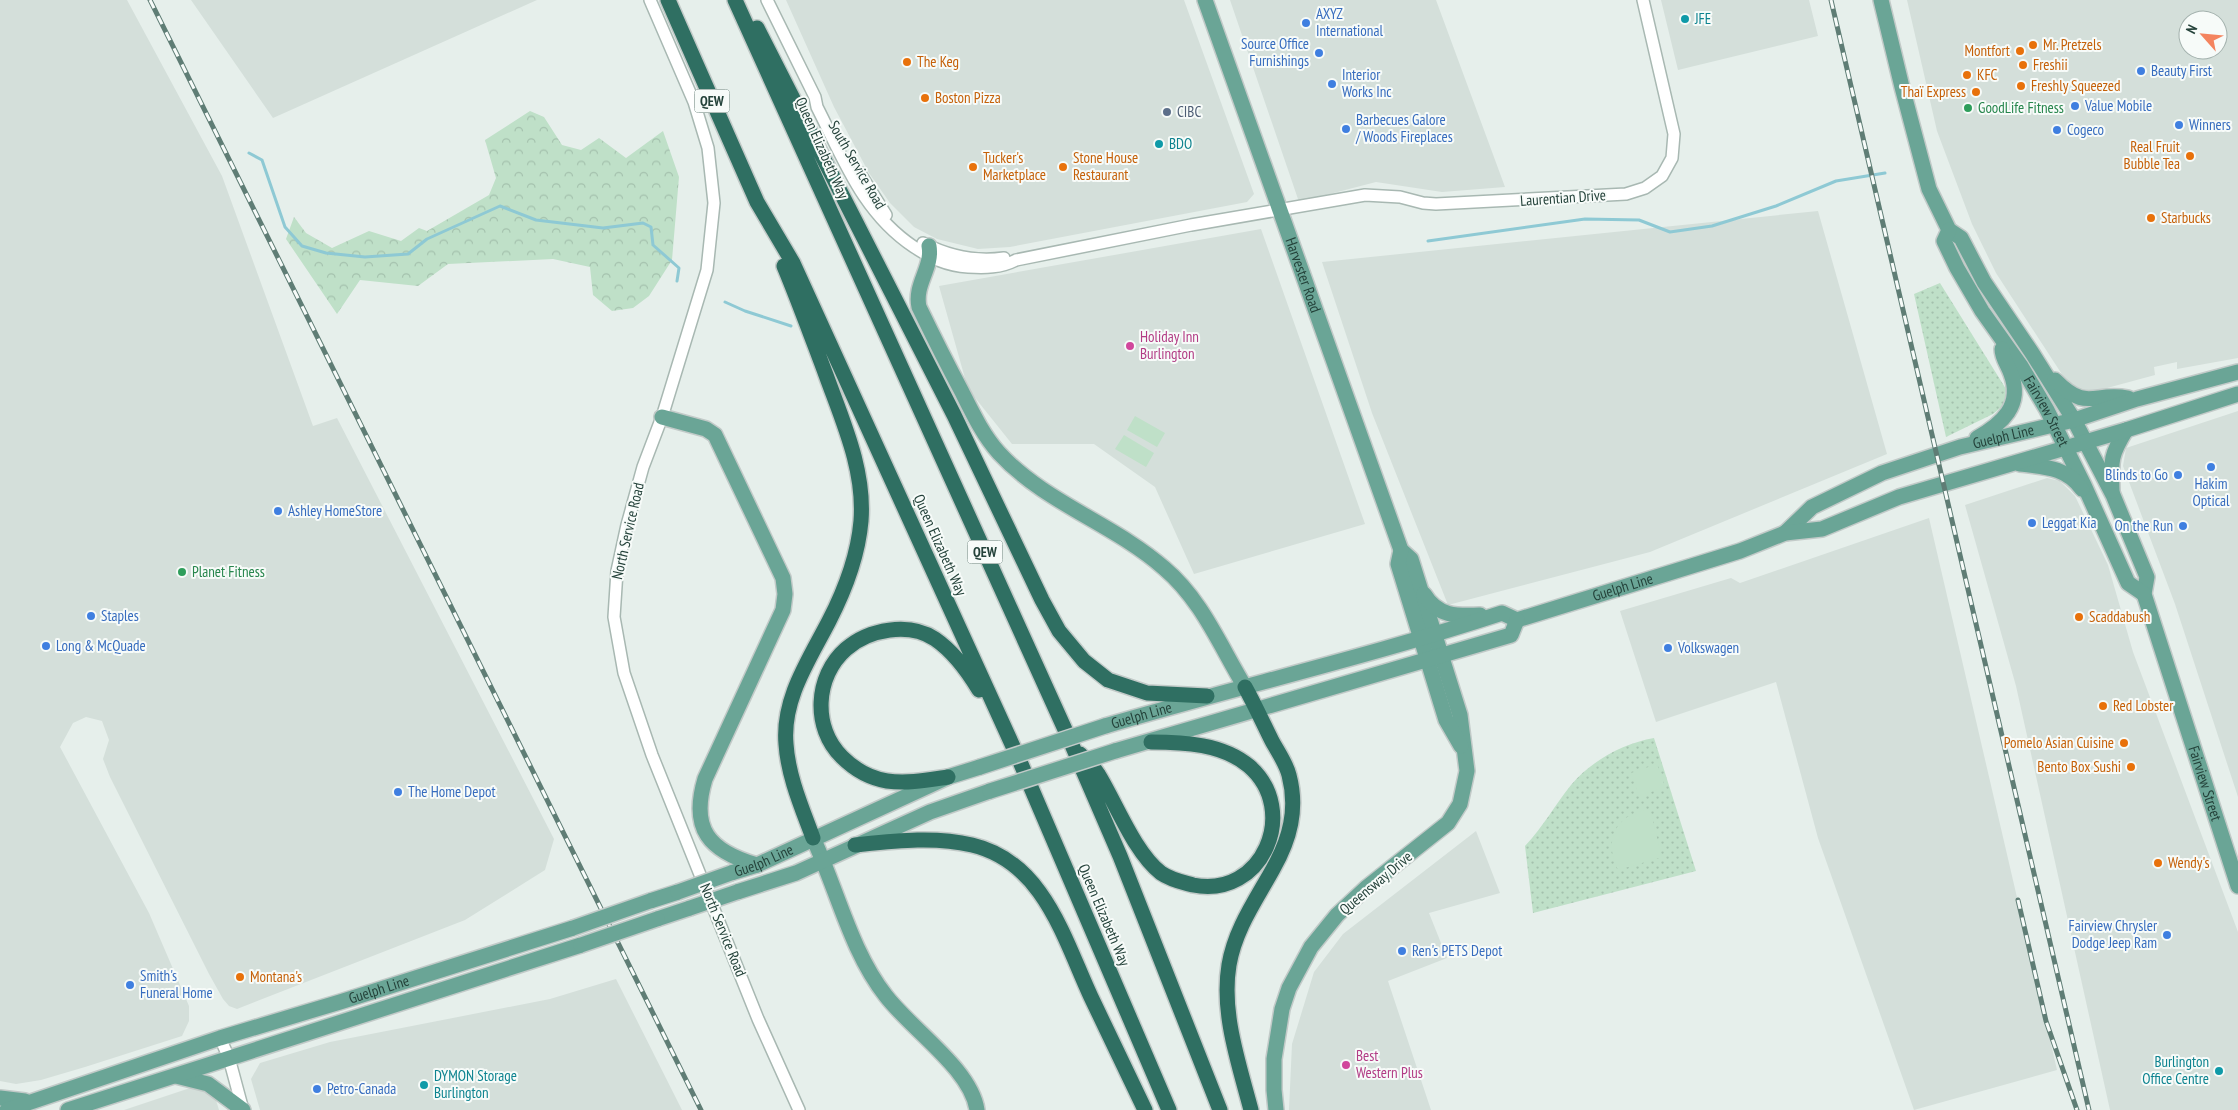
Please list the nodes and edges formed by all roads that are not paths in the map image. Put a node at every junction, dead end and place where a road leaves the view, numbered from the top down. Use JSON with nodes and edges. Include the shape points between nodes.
{"nodes":[{"id":1,"x":650,"y":0,"type":"edge"},
{"id":2,"x":668,"y":0,"type":"edge"},
{"id":3,"x":735,"y":0,"type":"edge"},
{"id":4,"x":767,"y":0,"type":"edge"},
{"id":5,"x":1205,"y":0,"type":"edge"},
{"id":6,"x":1643,"y":0,"type":"edge"},
{"id":7,"x":1881,"y":0,"type":"edge"},
{"id":8,"x":757,"y":202,"type":"junction"},
{"id":9,"x":1280,"y":208,"type":"junction"},
{"id":10,"x":1948,"y":230,"type":"junction"},
{"id":11,"x":930,"y":251,"type":"junction"},
{"id":12,"x":2002,"y":340,"type":"junction"},
{"id":13,"x":2238,"y":372,"type":"edge"},
{"id":14,"x":2045,"y":373,"type":"junction"},
{"id":15,"x":2238,"y":394,"type":"edge"},
{"id":16,"x":2137,"y":399,"type":"junction"},
{"id":17,"x":662,"y":417,"type":"junction"},
{"id":18,"x":2074,"y":420,"type":"junction"},
{"id":19,"x":2055,"y":425,"type":"junction"},
{"id":20,"x":2126,"y":430,"type":"junction"},
{"id":21,"x":2085,"y":442,"type":"junction"},
{"id":22,"x":1960,"y":447,"type":"junction"},
{"id":23,"x":2066,"y":447,"type":"junction"},
{"id":24,"x":2014,"y":463,"type":"junction"},
{"id":25,"x":2112,"y":495,"type":"junction"},
{"id":26,"x":2090,"y":498,"type":"junction"},
{"id":27,"x":1785,"y":533,"type":"junction"},
{"id":28,"x":1401,"y":550,"type":"junction"},
{"id":29,"x":1418,"y":584,"type":"junction"},
{"id":30,"x":2144,"y":594,"type":"junction"},
{"id":31,"x":1502,"y":613,"type":"junction"},
{"id":32,"x":1517,"y":620,"type":"junction"},
{"id":33,"x":1428,"y":638,"type":"junction"},
{"id":34,"x":1434,"y":658,"type":"junction"},
{"id":35,"x":1244,"y":687,"type":"junction"},
{"id":36,"x":1208,"y":696,"type":"junction"},
{"id":37,"x":1257,"y":709,"type":"junction"},
{"id":38,"x":1152,"y":742,"type":"junction"},
{"id":39,"x":1072,"y":745,"type":"junction"},
{"id":40,"x":1021,"y":764,"type":"junction"},
{"id":41,"x":948,"y":778,"type":"junction"},
{"id":42,"x":813,"y":838,"type":"junction"},
{"id":43,"x":855,"y":845,"type":"junction"},
{"id":44,"x":824,"y":861,"type":"junction"},
{"id":45,"x":757,"y":865,"type":"junction"},
{"id":46,"x":2238,"y":886,"type":"edge"},
{"id":47,"x":220,"y":1038,"type":"junction"},
{"id":48,"x":229,"y":1058,"type":"junction"},
{"id":49,"x":174,"y":1075,"type":"junction"},
{"id":50,"x":0,"y":1098,"type":"edge"},
{"id":51,"x":41,"y":1098,"type":"junction"},
{"id":52,"x":7,"y":1110,"type":"edge"},
{"id":53,"x":68,"y":1110,"type":"edge"},
{"id":54,"x":243,"y":1110,"type":"edge"},
{"id":55,"x":799,"y":1110,"type":"edge"},
{"id":56,"x":977,"y":1110,"type":"edge"},
{"id":57,"x":1145,"y":1110,"type":"edge"},
{"id":58,"x":1169,"y":1110,"type":"edge"},
{"id":59,"x":1220,"y":1110,"type":"edge"},
{"id":60,"x":1252,"y":1110,"type":"edge"},
{"id":61,"x":1276,"y":1110,"type":"edge"}],
"edges":[{"from":1,"to":17,"type":"street","name":"North Service Road","via":[[694,102],[708,148],[714,203],[707,270]]},
{"from":2,"to":8,"type":"highway","name":"Queen Elizabeth Way","number":"QEW"},
{"from":3,"to":36,"type":"highway","via":[[760,32],[1060,631],[1084,661],[1108,680],[1147,693]]},
{"from":3,"to":39,"type":"highway","name":"Queen Elizabeth Way","number":"QEW"},
{"from":4,"to":11,"type":"street","name":"South Service Road","via":[[817,107],[869,206],[897,235]]},
{"from":5,"to":9,"type":"main road","name":"Harvester Road"},
{"from":6,"to":9,"type":"street","name":"Laurentian Drive","via":[[1674,134],[1672,158],[1662,176],[1645,188],[1626,194],[1479,203],[1423,203],[1400,197],[1366,195]]},
{"from":7,"to":10,"type":"main road","name":"Fairview Street","via":[[1930,189]]},
{"from":8,"to":40,"type":"highway","name":"Queen Elizabeth Way","number":"QEW","via":[[793,263]]},
{"from":8,"to":42,"type":"highway","via":[[829,382],[854,452],[861,488],[859,534],[852,565],[829,620],[799,678],[786,723],[791,771]]},
{"from":9,"to":11,"type":"street","name":"South Service Road","via":[[1114,239],[1016,260],[1007,265],[971,267],[948,264]]},
{"from":9,"to":28,"type":"main road","name":"Harvester Road"},
{"from":10,"to":12,"type":"main road","name":"Fairview Street","via":[[1944,241],[1947,249]]},
{"from":10,"to":14,"type":"main road","name":"Fairview Street","via":[[1961,238],[1984,282]]},
{"from":11,"to":35,"type":"main road","via":[[918,286],[920,307],[985,437],[1017,471],[1166,569],[1207,620]]},
{"from":12,"to":19,"type":"main road","name":"Fairview Street"},
{"from":12,"to":22,"type":"main road","via":[[2002,356],[2016,393],[2012,404],[1993,430]]},
{"from":13,"to":16,"type":"main road","name":"Guelph Line"},
{"from":14,"to":16,"type":"main road","via":[[2081,399],[2118,396]]},
{"from":14,"to":18,"type":"main road","name":"Fairview Street"},
{"from":15,"to":20,"type":"main road","name":"Guelph Line"},
{"from":16,"to":18,"type":"main road","name":"Guelph Line"},
{"from":17,"to":45,"type":"main road","via":[[706,429],[715,435],[783,578],[783,610],[701,794],[703,831],[711,842],[738,860]]},
{"from":17,"to":55,"type":"street","name":"North Service Road","via":[[643,467],[617,571],[614,617],[624,673],[660,774],[758,1019]]},
{"from":18,"to":19,"type":"main road","name":"Guelph Line"},
{"from":18,"to":21,"type":"main road","name":"Fairview Street"},
{"from":19,"to":22,"type":"main road","name":"Guelph Line"},
{"from":19,"to":23,"type":"main road","name":"Fairview Street"},
{"from":20,"to":21,"type":"main road","name":"Guelph Line"},
{"from":20,"to":25,"type":"main road","via":[[2111,460]]},
{"from":21,"to":23,"type":"main road","name":"Guelph Line"},
{"from":21,"to":25,"type":"main road","name":"Fairview Street"},
{"from":22,"to":27,"type":"main road","name":"Guelph Line","via":[[1882,472],[1812,507]]},
{"from":23,"to":24,"type":"main road","name":"Guelph Line"},
{"from":23,"to":26,"type":"main road","name":"Fairview Street"},
{"from":24,"to":26,"type":"main road","via":[[2056,468],[2069,475]]},
{"from":24,"to":27,"type":"main road","name":"Guelph Line","via":[[1899,497],[1822,529]]},
{"from":25,"to":30,"type":"main road","name":"Fairview Street","via":[[2147,577]]},
{"from":26,"to":30,"type":"main road","name":"Fairview Street","via":[[2128,583]]},
{"from":27,"to":32,"type":"main road","name":"Guelph Line","via":[[1740,551]]},
{"from":28,"to":29,"type":"main road","name":"Harvester Road","via":[[1411,559]]},
{"from":28,"to":33,"type":"main road","name":"Harvester Road","via":[[1398,564]]},
{"from":29,"to":31,"type":"main road","via":[[1428,601],[1446,614]]},
{"from":29,"to":33,"type":"main road","name":"Harvester Road"},
{"from":30,"to":46,"type":"main road","name":"Fairview Street"},
{"from":31,"to":32,"type":"main road"},
{"from":31,"to":33,"type":"main road","name":"Guelph Line"},
{"from":32,"to":34,"type":"main road","name":"Guelph Line","via":[[1511,635]]},
{"from":33,"to":34,"type":"main road","name":"Harvester Road"},
{"from":33,"to":35,"type":"main road","name":"Guelph Line"},
{"from":34,"to":37,"type":"main road","name":"Guelph Line"},
{"from":34,"to":61,"type":"main road","name":"Queensway Drive","via":[[1460,715],[1467,771],[1460,804],[1448,823],[1359,895],[1337,915],[1311,947],[1289,988],[1282,1009],[1274,1059]]},
{"from":35,"to":36,"type":"main road","name":"Guelph Line"},
{"from":35,"to":37,"type":"highway"},
{"from":36,"to":41,"type":"main road","name":"Guelph Line","bridge":true},
{"from":37,"to":38,"type":"main road","name":"Guelph Line"},
{"from":37,"to":60,"type":"highway","via":[[1289,774],[1294,808],[1289,835],[1253,902],[1229,964],[1227,984],[1232,1035]]},
{"from":38,"to":39,"type":"highway","via":[[1200,745],[1232,755],[1250,767],[1267,788],[1273,814],[1272,836],[1251,870],[1237,881],[1222,886],[1200,886],[1177,881],[1161,873],[1137,843],[1097,772]]},
{"from":38,"to":43,"type":"main road","name":"Guelph Line","bridge":true,"via":[[990,791],[930,812]]},
{"from":39,"to":59,"type":"highway","name":"Queen Elizabeth Way","number":"QEW","via":[[1120,856]]},
{"from":40,"to":41,"type":"highway","via":[[957,657],[934,638],[912,630],[894,629],[870,635],[847,648],[832,664],[821,693],[821,722],[835,750],[853,768],[871,777],[914,782]]},
{"from":40,"to":58,"type":"highway","name":"Queen Elizabeth Way","number":"QEW"},
{"from":41,"to":42,"type":"main road","name":"Guelph Line"},
{"from":42,"to":44,"type":"main road"},
{"from":42,"to":45,"type":"main road","name":"Guelph Line"},
{"from":43,"to":44,"type":"main road","name":"Guelph Line"},
{"from":43,"to":57,"type":"highway","via":[[908,840],[973,845],[1004,859],[1027,877],[1042,894],[1062,928]]},
{"from":44,"to":48,"type":"main road","name":"Guelph Line","bridge":true,"via":[[581,945]]},
{"from":44,"to":56,"type":"main road","via":[[861,955],[884,994],[960,1074],[970,1088]]},
{"from":45,"to":47,"type":"main road","name":"Guelph Line","bridge":true,"via":[[573,928]]},
{"from":47,"to":48,"type":"street"},
{"from":47,"to":51,"type":"main road","name":"Guelph Line"},
{"from":48,"to":49,"type":"main road","name":"Guelph Line"},
{"from":48,"to":54,"type":"street"},
{"from":49,"to":53,"type":"main road","name":"Guelph Line"},
{"from":49,"to":54,"type":"main road","via":[[208,1084]]},
{"from":50,"to":51,"type":"main road","via":[[21,1101]]},
{"from":51,"to":52,"type":"main road","name":"Guelph Line"}]}
